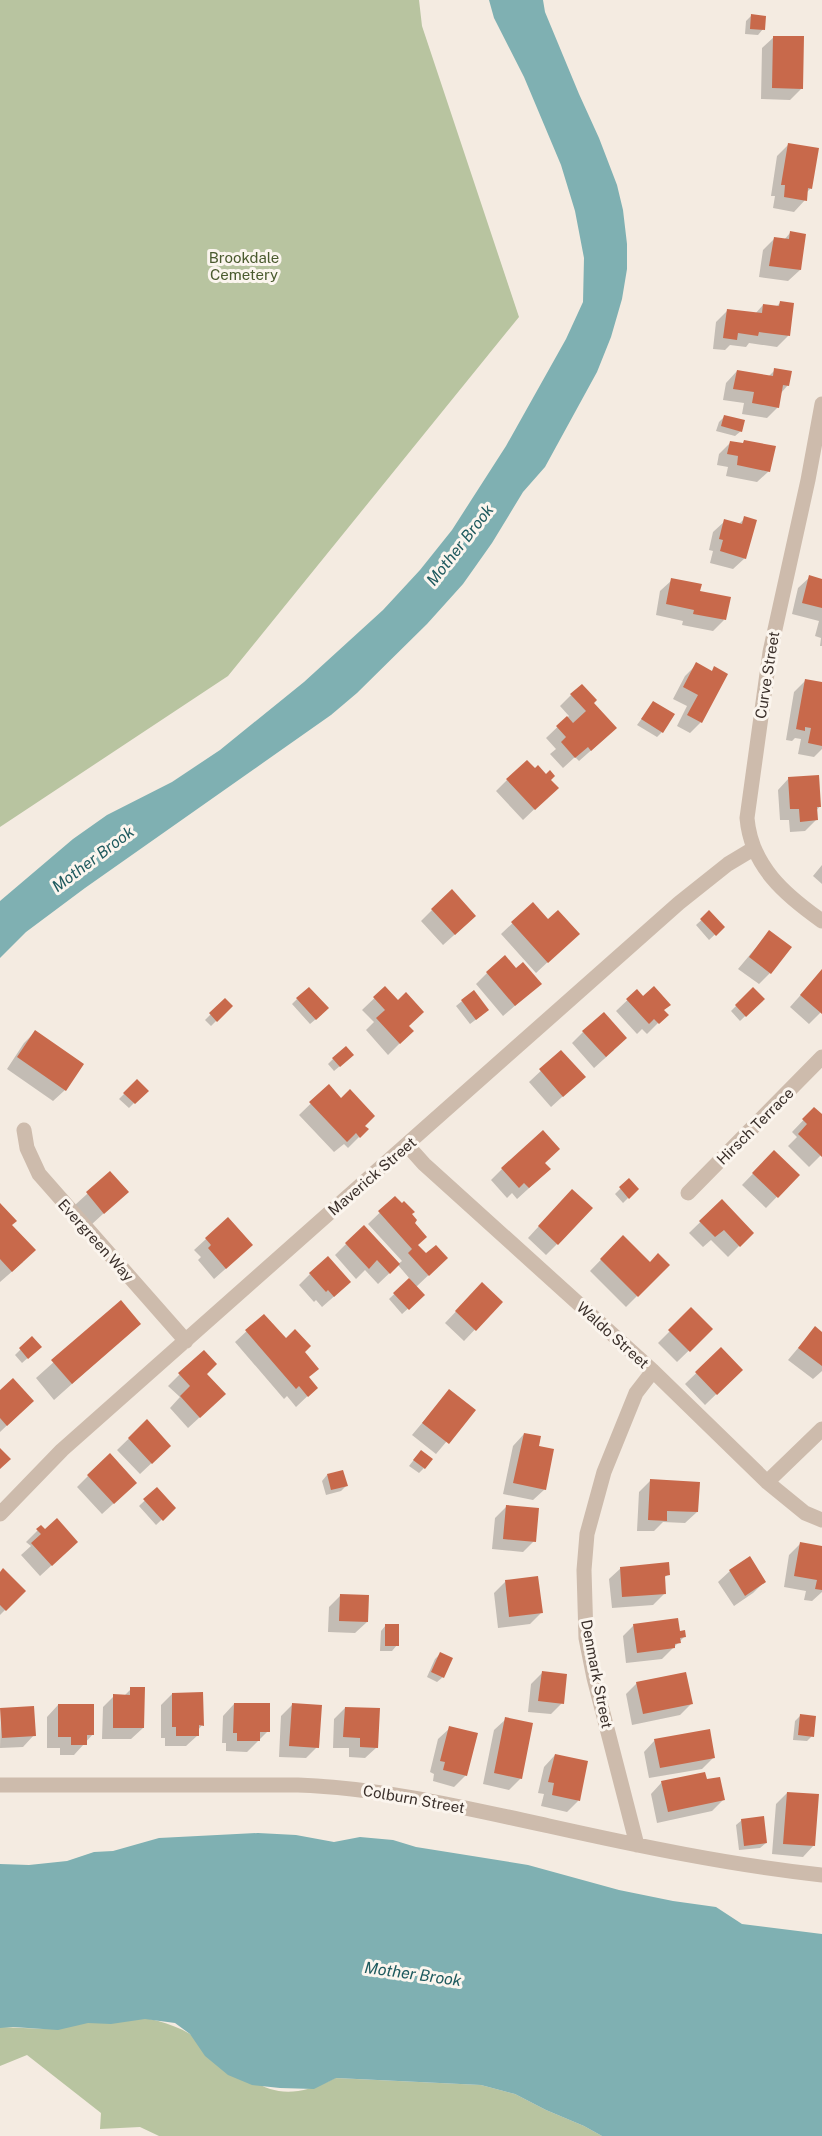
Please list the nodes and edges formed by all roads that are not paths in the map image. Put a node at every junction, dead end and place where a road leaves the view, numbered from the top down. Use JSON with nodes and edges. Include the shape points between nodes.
{"nodes":[{"id":1,"x":822,"y":404,"type":"edge"},
{"id":2,"x":753,"y":849,"type":"junction"},
{"id":3,"x":822,"y":921,"type":"edge"},
{"id":4,"x":822,"y":1058,"type":"edge"},
{"id":5,"x":24,"y":1130,"type":"dead end"},
{"id":6,"x":407,"y":1145,"type":"junction"},
{"id":7,"x":688,"y":1193,"type":"dead end"},
{"id":8,"x":186,"y":1341,"type":"junction"},
{"id":9,"x":653,"y":1371,"type":"junction"},
{"id":10,"x":822,"y":1429,"type":"edge"},
{"id":11,"x":766,"y":1482,"type":"junction"},
{"id":12,"x":0,"y":1514,"type":"edge"},
{"id":13,"x":822,"y":1520,"type":"edge"},
{"id":14,"x":0,"y":1785,"type":"edge"},
{"id":15,"x":637,"y":1845,"type":"junction"},
{"id":16,"x":822,"y":1875,"type":"edge"}],
"edges":[{"from":1,"to":2,"type":"street","name":"Curve Street","via":[[770,652],[748,803],[748,833]]},
{"from":2,"to":3,"type":"street","name":"Curve Street","via":[[783,889]]},
{"from":2,"to":6,"type":"street","name":"Maverick Street","via":[[679,903]]},
{"from":4,"to":7,"type":"street","name":"Hirsch Terrace"},
{"from":5,"to":8,"type":"street","name":"Evergreen Way","via":[[31,1162],[44,1180]]},
{"from":6,"to":8,"type":"street","name":"Maverick Street"},
{"from":6,"to":9,"type":"street","name":"Waldo Street"},
{"from":8,"to":12,"type":"street","name":"Maverick Street","via":[[47,1465]]},
{"from":9,"to":11,"type":"street","name":"Waldo Street"},
{"from":9,"to":15,"type":"street","name":"Denmark Street","via":[[636,1393],[604,1472],[587,1534],[584,1570],[586,1638]]},
{"from":10,"to":11,"type":"street"},
{"from":11,"to":13,"type":"street","name":"Waldo Street","via":[[805,1513]]},
{"from":14,"to":15,"type":"street","name":"Colburn Street","via":[[347,1787],[423,1799]]},
{"from":15,"to":16,"type":"street","name":"Colburn Street"}]}
